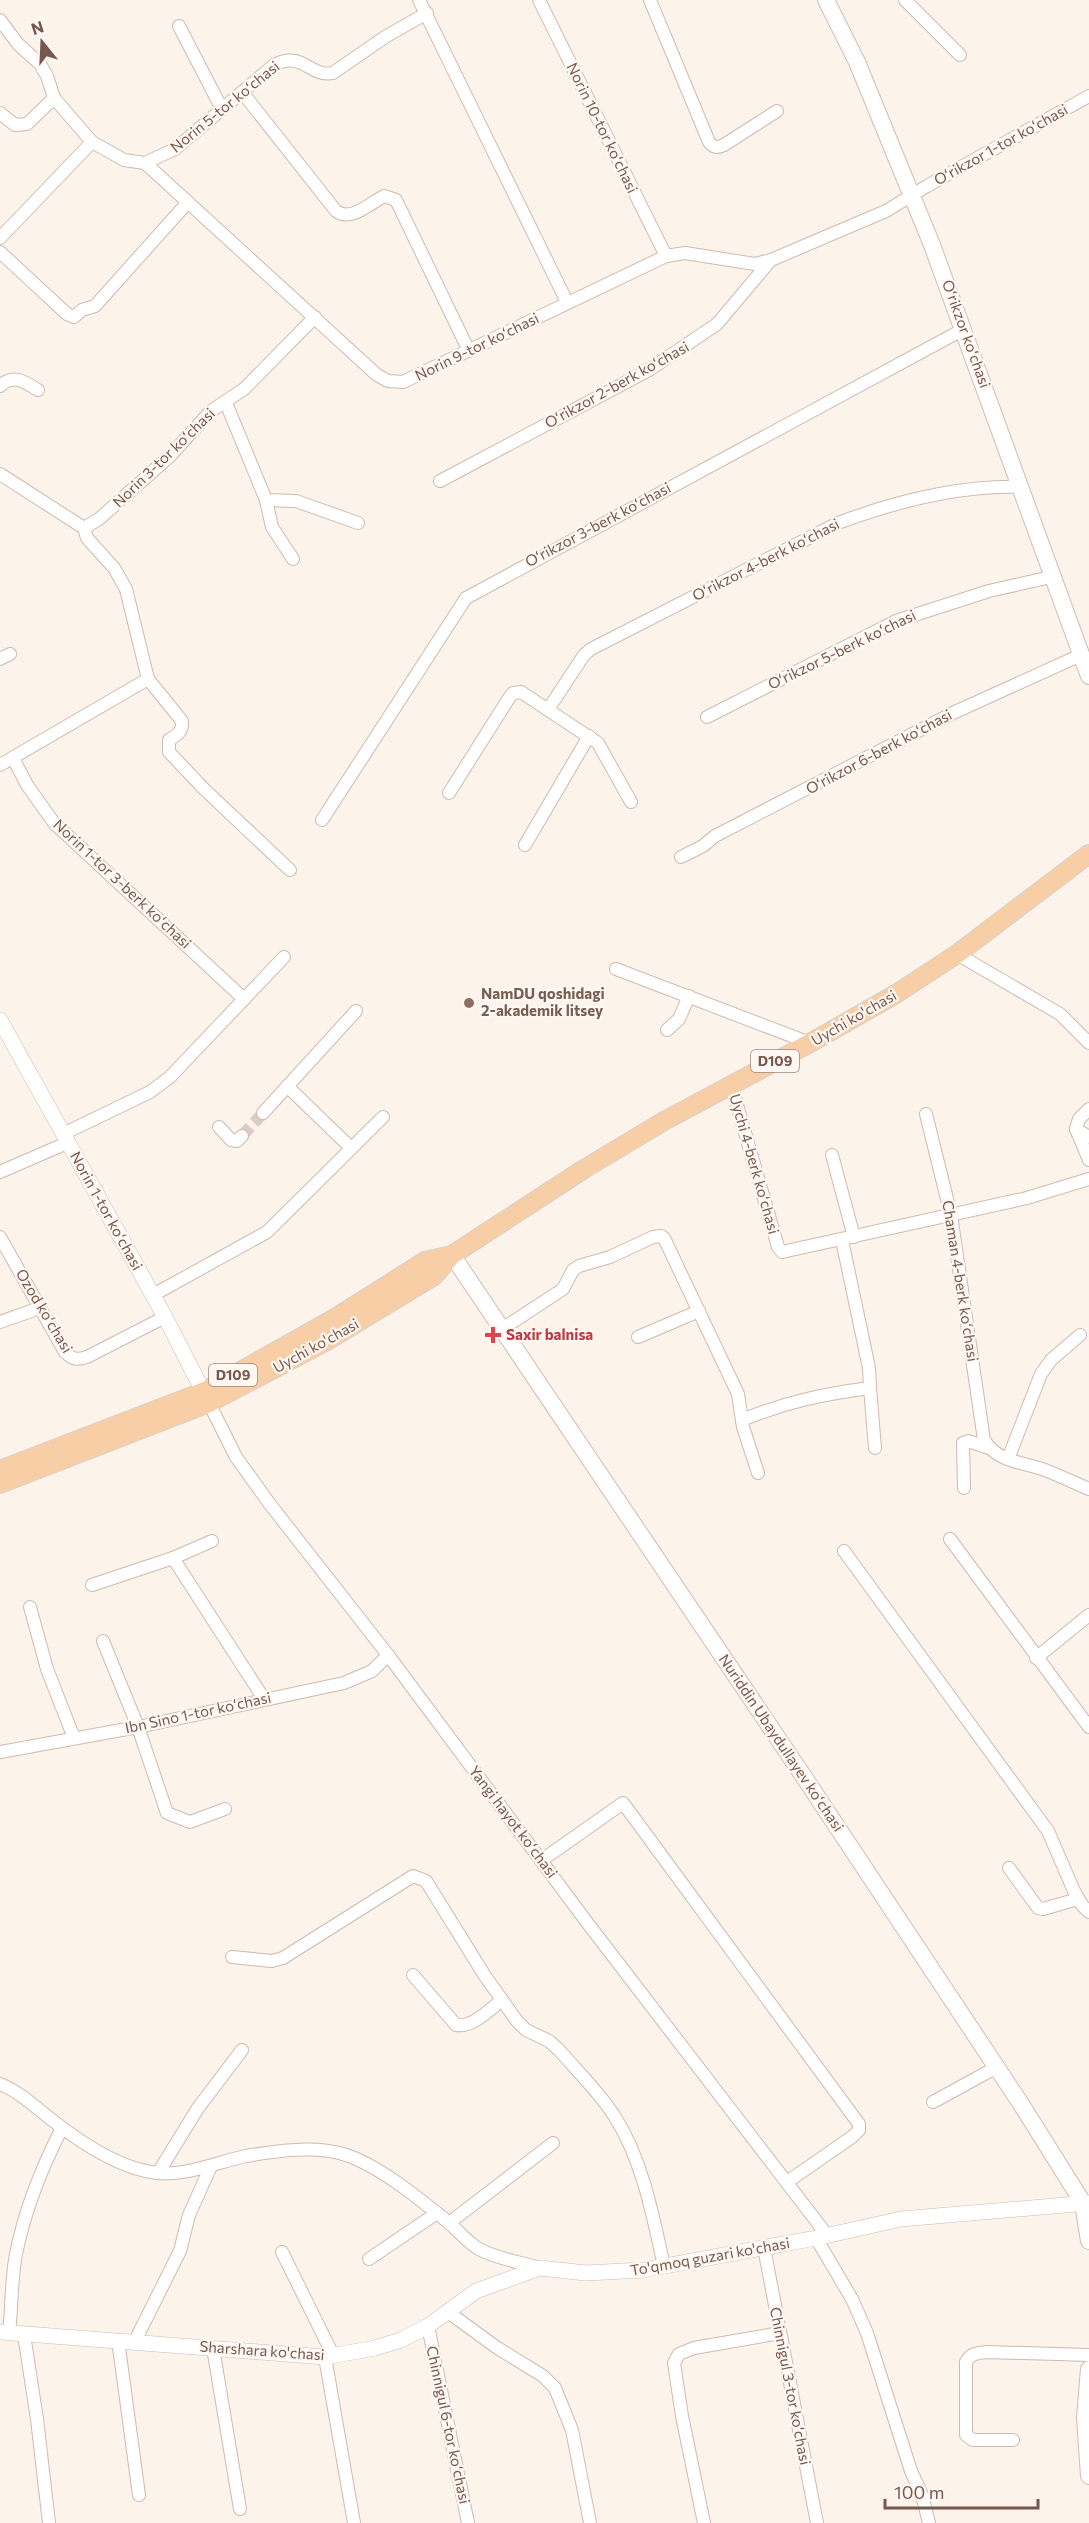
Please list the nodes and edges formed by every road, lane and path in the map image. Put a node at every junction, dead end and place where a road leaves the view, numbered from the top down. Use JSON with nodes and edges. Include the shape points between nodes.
{"nodes":[{"id":1,"x":419,"y":0,"type":"edge"},
{"id":2,"x":539,"y":0,"type":"edge"},
{"id":3,"x":650,"y":0,"type":"edge"},
{"id":4,"x":826,"y":0,"type":"edge"},
{"id":5,"x":905,"y":0,"type":"edge"},
{"id":6,"x":427,"y":13,"type":"junction"},
{"id":7,"x":0,"y":20,"type":"edge"},
{"id":8,"x":179,"y":26,"type":"dead end"},
{"id":9,"x":960,"y":55,"type":"dead end"},
{"id":10,"x":242,"y":92,"type":"junction"},
{"id":11,"x":1089,"y":96,"type":"edge"},
{"id":12,"x":54,"y":98,"type":"junction"},
{"id":13,"x":222,"y":109,"type":"junction"},
{"id":14,"x":777,"y":111,"type":"dead end"},
{"id":15,"x":0,"y":113,"type":"edge"},
{"id":16,"x":92,"y":142,"type":"junction"},
{"id":17,"x":145,"y":163,"type":"junction"},
{"id":18,"x":912,"y":195,"type":"junction"},
{"id":19,"x":188,"y":202,"type":"junction"},
{"id":20,"x":0,"y":238,"type":"edge"},
{"id":21,"x":0,"y":252,"type":"edge"},
{"id":22,"x":666,"y":256,"type":"junction"},
{"id":23,"x":771,"y":260,"type":"junction"},
{"id":24,"x":567,"y":302,"type":"junction"},
{"id":25,"x":315,"y":317,"type":"junction"},
{"id":26,"x":964,"y":329,"type":"junction"},
{"id":27,"x":469,"y":351,"type":"junction"},
{"id":28,"x":0,"y":386,"type":"edge"},
{"id":29,"x":38,"y":390,"type":"dead end"},
{"id":30,"x":226,"y":403,"type":"junction"},
{"id":31,"x":0,"y":474,"type":"edge"},
{"id":32,"x":440,"y":481,"type":"dead end"},
{"id":33,"x":1022,"y":487,"type":"junction"},
{"id":34,"x":266,"y":500,"type":"junction"},
{"id":35,"x":358,"y":523,"type":"dead end"},
{"id":36,"x":84,"y":528,"type":"junction"},
{"id":37,"x":293,"y":559,"type":"dead end"},
{"id":38,"x":1052,"y":577,"type":"junction"},
{"id":39,"x":1081,"y":656,"type":"junction"},
{"id":40,"x":1089,"y":676,"type":"edge"},
{"id":41,"x":148,"y":679,"type":"junction"},
{"id":42,"x":549,"y":708,"type":"junction"},
{"id":43,"x":707,"y":717,"type":"dead end"},
{"id":44,"x":589,"y":736,"type":"junction"},
{"id":45,"x":13,"y":758,"type":"junction"},
{"id":46,"x":0,"y":765,"type":"edge"},
{"id":47,"x":449,"y":793,"type":"dead end"},
{"id":48,"x":631,"y":802,"type":"dead end"},
{"id":49,"x":322,"y":820,"type":"dead end"},
{"id":50,"x":525,"y":845,"type":"dead end"},
{"id":51,"x":1089,"y":854,"type":"edge"},
{"id":52,"x":681,"y":857,"type":"dead end"},
{"id":53,"x":290,"y":870,"type":"dead end"},
{"id":54,"x":957,"y":954,"type":"junction"},
{"id":55,"x":284,"y":957,"type":"dead end"},
{"id":56,"x":616,"y":969,"type":"dead end"},
{"id":57,"x":689,"y":996,"type":"junction"},
{"id":58,"x":244,"y":999,"type":"junction"},
{"id":59,"x":356,"y":1011,"type":"dead end"},
{"id":60,"x":0,"y":1020,"type":"edge"},
{"id":61,"x":667,"y":1030,"type":"dead end"},
{"id":62,"x":810,"y":1043,"type":"junction"},
{"id":63,"x":1089,"y":1043,"type":"edge"},
{"id":64,"x":731,"y":1084,"type":"junction"},
{"id":65,"x":287,"y":1086,"type":"junction"},
{"id":66,"x":1089,"y":1109,"type":"edge"},
{"id":67,"x":263,"y":1113,"type":"tunnel mouth"},
{"id":68,"x":926,"y":1114,"type":"dead end"},
{"id":69,"x":383,"y":1117,"type":"dead end"},
{"id":70,"x":219,"y":1127,"type":"dead end"},
{"id":71,"x":1076,"y":1129,"type":"junction"},
{"id":72,"x":242,"y":1136,"type":"dead end"},
{"id":73,"x":1089,"y":1137,"type":"edge"},
{"id":74,"x":65,"y":1138,"type":"junction"},
{"id":75,"x":351,"y":1148,"type":"junction"},
{"id":76,"x":832,"y":1155,"type":"dead end"},
{"id":77,"x":1089,"y":1160,"type":"edge"},
{"id":78,"x":0,"y":1172,"type":"edge"},
{"id":79,"x":1089,"y":1179,"type":"edge"},
{"id":80,"x":951,"y":1215,"type":"junction"},
{"id":81,"x":0,"y":1237,"type":"edge"},
{"id":82,"x":848,"y":1238,"type":"junction"},
{"id":83,"x":453,"y":1255,"type":"junction"},
{"id":84,"x":153,"y":1295,"type":"junction"},
{"id":85,"x":40,"y":1308,"type":"junction"},
{"id":86,"x":699,"y":1311,"type":"junction"},
{"id":87,"x":165,"y":1317,"type":"junction"},
{"id":88,"x":0,"y":1322,"type":"edge"},
{"id":89,"x":502,"y":1329,"type":"junction"},
{"id":90,"x":1080,"y":1335,"type":"dead end"},
{"id":91,"x":638,"y":1336,"type":"dead end"},
{"id":92,"x":870,"y":1388,"type":"junction"},
{"id":93,"x":207,"y":1397,"type":"junction"},
{"id":94,"x":742,"y":1420,"type":"junction"},
{"id":95,"x":875,"y":1448,"type":"dead end"},
{"id":96,"x":989,"y":1448,"type":"junction"},
{"id":97,"x":1008,"y":1459,"type":"junction"},
{"id":98,"x":0,"y":1470,"type":"edge"},
{"id":99,"x":758,"y":1473,"type":"dead end"},
{"id":100,"x":0,"y":1484,"type":"edge"},
{"id":101,"x":964,"y":1488,"type":"dead end"},
{"id":102,"x":1089,"y":1489,"type":"edge"},
{"id":103,"x":950,"y":1539,"type":"dead end"},
{"id":104,"x":212,"y":1541,"type":"dead end"},
{"id":105,"x":844,"y":1551,"type":"dead end"},
{"id":106,"x":173,"y":1558,"type":"junction"},
{"id":107,"x":92,"y":1585,"type":"dead end"},
{"id":108,"x":30,"y":1607,"type":"dead end"},
{"id":109,"x":1089,"y":1615,"type":"edge"},
{"id":110,"x":103,"y":1641,"type":"dead end"},
{"id":111,"x":388,"y":1655,"type":"junction"},
{"id":112,"x":1036,"y":1658,"type":"junction"},
{"id":113,"x":264,"y":1699,"type":"junction"},
{"id":114,"x":138,"y":1727,"type":"junction"},
{"id":115,"x":1089,"y":1727,"type":"edge"},
{"id":116,"x":74,"y":1738,"type":"junction"},
{"id":117,"x":0,"y":1752,"type":"edge"},
{"id":118,"x":225,"y":1809,"type":"dead end"},
{"id":119,"x":542,"y":1860,"type":"junction"},
{"id":120,"x":1009,"y":1868,"type":"dead end"},
{"id":121,"x":1078,"y":1899,"type":"junction"},
{"id":122,"x":1089,"y":1912,"type":"edge"},
{"id":123,"x":232,"y":1957,"type":"dead end"},
{"id":124,"x":413,"y":1975,"type":"dead end"},
{"id":125,"x":502,"y":2000,"type":"junction"},
{"id":126,"x":242,"y":2050,"type":"dead end"},
{"id":127,"x":997,"y":2067,"type":"junction"},
{"id":128,"x":0,"y":2084,"type":"edge"},
{"id":129,"x":933,"y":2102,"type":"dead end"},
{"id":130,"x":62,"y":2128,"type":"junction"},
{"id":131,"x":553,"y":2144,"type":"dead end"},
{"id":132,"x":211,"y":2166,"type":"junction"},
{"id":133,"x":158,"y":2174,"type":"junction"},
{"id":134,"x":787,"y":2182,"type":"junction"},
{"id":135,"x":1086,"y":2203,"type":"edge"},
{"id":136,"x":436,"y":2213,"type":"junction"},
{"id":137,"x":449,"y":2223,"type":"junction"},
{"id":138,"x":821,"y":2237,"type":"junction"},
{"id":139,"x":1089,"y":2241,"type":"edge"},
{"id":140,"x":764,"y":2248,"type":"junction"},
{"id":141,"x":282,"y":2252,"type":"dead end"},
{"id":142,"x":369,"y":2259,"type":"dead end"},
{"id":143,"x":664,"y":2266,"type":"junction"},
{"id":144,"x":540,"y":2268,"type":"junction"},
{"id":145,"x":448,"y":2312,"type":"junction"},
{"id":146,"x":428,"y":2326,"type":"junction"},
{"id":147,"x":11,"y":2333,"type":"edge"},
{"id":148,"x":780,"y":2333,"type":"junction"},
{"id":149,"x":118,"y":2340,"type":"junction"},
{"id":150,"x":135,"y":2341,"type":"junction"},
{"id":151,"x":213,"y":2348,"type":"junction"},
{"id":152,"x":1089,"y":2355,"type":"edge"},
{"id":153,"x":329,"y":2356,"type":"junction"},
{"id":154,"x":1089,"y":2369,"type":"edge"},
{"id":155,"x":1087,"y":2405,"type":"edge"},
{"id":156,"x":1013,"y":2440,"type":"dead end"},
{"id":157,"x":1089,"y":2476,"type":"edge"},
{"id":158,"x":139,"y":2495,"type":"dead end"},
{"id":159,"x":240,"y":2510,"type":"dead end"},
{"id":160,"x":49,"y":2523,"type":"edge"},
{"id":161,"x":354,"y":2523,"type":"edge"},
{"id":162,"x":468,"y":2523,"type":"edge"},
{"id":163,"x":590,"y":2523,"type":"edge"},
{"id":164,"x":704,"y":2523,"type":"edge"},
{"id":165,"x":816,"y":2523,"type":"edge"},
{"id":166,"x":929,"y":2523,"type":"edge"}],
"edges":[{"from":1,"to":6,"type":"street"},
{"from":2,"to":22,"type":"street","name":"Norin 10-tor koʻchasi"},
{"from":3,"to":14,"type":"street","via":[[713,147],[719,148]]},
{"from":4,"to":18,"type":"main road","name":"Oʻrikzor koʻchasi","via":[[857,62]]},
{"from":5,"to":9,"type":"street"},
{"from":6,"to":10,"type":"street","name":"Norin 5-tor koʻchasi","via":[[333,73],[321,72],[299,60],[283,60]]},
{"from":6,"to":24,"type":"street"},
{"from":7,"to":12,"type":"street","via":[[43,69]]},
{"from":8,"to":13,"type":"street"},
{"from":10,"to":13,"type":"street","name":"Norin 5-tor koʻchasi"},
{"from":10,"to":27,"type":"street","via":[[336,211],[349,216],[384,196],[396,200]]},
{"from":11,"to":18,"type":"street","name":"Oʻrikzor 1-tor koʻchasi"},
{"from":12,"to":15,"type":"street","via":[[27,124],[15,125]]},
{"from":12,"to":16,"type":"street"},
{"from":13,"to":17,"type":"street","name":"Norin 5-tor koʻchasi","via":[[175,149]]},
{"from":16,"to":17,"type":"street","via":[[124,160]]},
{"from":16,"to":20,"type":"street"},
{"from":17,"to":19,"type":"street","name":"Norin 9-tor koʻchasi"},
{"from":18,"to":23,"type":"street","name":"Oʻrikzor 1-tor koʻchasi","via":[[886,211]]},
{"from":18,"to":26,"type":"main road","name":"Oʻrikzor koʻchasi"},
{"from":19,"to":21,"type":"street","via":[[95,306],[74,317],[66,314]]},
{"from":19,"to":25,"type":"street","name":"Norin 9-tor koʻchasi"},
{"from":22,"to":23,"type":"street","name":"Norin 9-tor koʻchasi","via":[[685,253],[755,264]]},
{"from":22,"to":24,"type":"street","name":"Norin 9-tor koʻchasi"},
{"from":23,"to":32,"type":"street","name":"Oʻrikzor 2-berk koʻchasi","via":[[717,324],[683,349]]},
{"from":24,"to":27,"type":"street","name":"Norin 9-tor koʻchasi"},
{"from":25,"to":27,"type":"street","name":"Norin 9-tor koʻchasi","via":[[388,381],[408,381]]},
{"from":25,"to":30,"type":"street","name":"Norin 3-tor koʻchasi"},
{"from":26,"to":33,"type":"main road","name":"Oʻrikzor koʻchasi"},
{"from":26,"to":49,"type":"street","name":"Oʻrikzor 3-berk koʻchasi","via":[[465,598]]},
{"from":28,"to":29,"type":"street","via":[[19,379]]},
{"from":30,"to":34,"type":"street"},
{"from":30,"to":36,"type":"street","name":"Norin 3-tor koʻchasi","via":[[211,411],[170,456]]},
{"from":31,"to":36,"type":"street"},
{"from":33,"to":38,"type":"main road","name":"Oʻrikzor koʻchasi"},
{"from":33,"to":42,"type":"street","name":"Oʻrikzor 4-berk koʻchasi","via":[[952,490],[838,523],[591,649]]},
{"from":34,"to":35,"type":"street","via":[[296,501]]},
{"from":34,"to":37,"type":"street","via":[[272,527]]},
{"from":36,"to":41,"type":"street","via":[[87,538],[114,568],[126,589]]},
{"from":38,"to":39,"type":"main road","name":"Oʻrikzor koʻchasi"},
{"from":38,"to":43,"type":"street","name":"Oʻrikzor 5-berk koʻchasi","via":[[989,591],[896,621]]},
{"from":39,"to":40,"type":"main road","name":"Oʻrikzor koʻchasi"},
{"from":39,"to":52,"type":"street","name":"Oʻrikzor 6-berk koʻchasi","via":[[955,712]]},
{"from":41,"to":45,"type":"street"},
{"from":41,"to":53,"type":"street","via":[[182,722],[179,733],[169,740],[169,752]]},
{"from":42,"to":44,"type":"street"},
{"from":42,"to":47,"type":"street","via":[[521,692],[513,693]]},
{"from":44,"to":48,"type":"street","via":[[602,748]]},
{"from":44,"to":50,"type":"street"},
{"from":45,"to":46,"type":"street"},
{"from":45,"to":58,"type":"street","name":"Norin 1-tor 3-berk koʻchasi","via":[[54,823]]},
{"from":51,"to":54,"type":"main road","name":"Uychi ko'chasi","number":"D109"},
{"from":54,"to":62,"type":"main road","name":"Uychi ko'chasi","number":"D109"},
{"from":54,"to":63,"type":"street","via":[[1060,1014]]},
{"from":55,"to":58,"type":"street"},
{"from":56,"to":57,"type":"street"},
{"from":57,"to":61,"type":"street","via":[[679,1019]]},
{"from":57,"to":62,"type":"street"},
{"from":58,"to":74,"type":"street","via":[[170,1077]]},
{"from":59,"to":65,"type":"street"},
{"from":60,"to":74,"type":"street","name":"Norin 1-tor koʻchasi"},
{"from":62,"to":64,"type":"main road","name":"Uychi ko'chasi","number":"D109"},
{"from":64,"to":82,"type":"street","name":"Uychi 4-berk koʻchasi","via":[[780,1251]]},
{"from":64,"to":83,"type":"main road","name":"Uychi ko'chasi","number":"D109","via":[[584,1169]]},
{"from":65,"to":67,"type":"street"},
{"from":65,"to":75,"type":"street"},
{"from":66,"to":71,"type":"street"},
{"from":68,"to":80,"type":"street","name":"Chaman 4-berk koʻchasi"},
{"from":69,"to":75,"type":"street"},
{"from":70,"to":72,"type":"street","via":[[231,1140]]},
{"from":71,"to":73,"type":"street"},
{"from":71,"to":77,"type":"street"},
{"from":74,"to":78,"type":"street"},
{"from":74,"to":84,"type":"street","name":"Norin 1-tor koʻchasi"},
{"from":75,"to":84,"type":"street","via":[[267,1232]]},
{"from":76,"to":82,"type":"street"},
{"from":79,"to":80,"type":"street","name":"Uychi 4-berk koʻchasi"},
{"from":80,"to":82,"type":"street","name":"Uychi 4-berk koʻchasi"},
{"from":80,"to":96,"type":"street","name":"Chaman 4-berk koʻchasi","via":[[983,1435]]},
{"from":81,"to":85,"type":"street","name":"Ozod koʻchasi"},
{"from":82,"to":92,"type":"street"},
{"from":83,"to":89,"type":"main road","name":"Nuriddin Ubaydullayev koʻchasi"},
{"from":83,"to":93,"type":"main road","name":"Uychi ko'chasi","number":"D109","via":[[434,1276],[327,1341]]},
{"from":84,"to":87,"type":"street","name":"Norin 1-tor koʻchasi"},
{"from":85,"to":87,"type":"street","name":"Ozod koʻchasi","via":[[65,1352],[77,1360]]},
{"from":85,"to":88,"type":"street"},
{"from":86,"to":89,"type":"street","via":[[664,1238],[657,1235],[610,1257],[579,1266],[563,1288]]},
{"from":86,"to":91,"type":"street"},
{"from":86,"to":94,"type":"street","via":[[738,1394]]},
{"from":87,"to":93,"type":"street","name":"Norin 1-tor koʻchasi"},
{"from":89,"to":127,"type":"main road","name":"Nuriddin Ubaydullayev koʻchasi"},
{"from":90,"to":97,"type":"street","via":[[1041,1374]]},
{"from":92,"to":94,"type":"street","via":[[779,1404]]},
{"from":92,"to":95,"type":"street"},
{"from":93,"to":98,"type":"main road","name":"Uychi ko'chasi","number":"D109"},
{"from":93,"to":100,"type":"main road","name":"Uychi ko'chasi","number":"D109"},
{"from":93,"to":111,"type":"street","name":"Yangi hayot koʻchasi","via":[[237,1457]]},
{"from":94,"to":99,"type":"street"},
{"from":96,"to":97,"type":"street"},
{"from":96,"to":101,"type":"street","via":[[963,1443]]},
{"from":97,"to":102,"type":"street"},
{"from":103,"to":112,"type":"street"},
{"from":104,"to":106,"type":"street"},
{"from":105,"to":121,"type":"street","via":[[1048,1831]]},
{"from":106,"to":107,"type":"street"},
{"from":106,"to":113,"type":"street"},
{"from":108,"to":116,"type":"street","via":[[47,1669]]},
{"from":109,"to":112,"type":"street"},
{"from":110,"to":114,"type":"street"},
{"from":111,"to":113,"type":"street","name":"Ibn Sino 1-tor koʻchasi","via":[[372,1671],[344,1683]]},
{"from":111,"to":119,"type":"street","name":"Yangi hayot koʻchasi"},
{"from":112,"to":115,"type":"street"},
{"from":113,"to":114,"type":"street","name":"Ibn Sino 1-tor koʻchasi"},
{"from":114,"to":116,"type":"street","name":"Ibn Sino 1-tor koʻchasi"},
{"from":114,"to":118,"type":"street","via":[[167,1813],[190,1822]]},
{"from":116,"to":117,"type":"street","name":"Ibn Sino 1-tor koʻchasi"},
{"from":119,"to":134,"type":"street","name":"Yangi hayot koʻchasi"},
{"from":119,"to":134,"type":"street","via":[[623,1803],[859,2124],[852,2137]]},
{"from":120,"to":121,"type":"street","via":[[1038,1908]]},
{"from":121,"to":122,"type":"street"},
{"from":123,"to":125,"type":"street","via":[[272,1961],[283,1958],[414,1876],[426,1881]]},
{"from":124,"to":125,"type":"street","via":[[456,2025],[473,2022]]},
{"from":125,"to":143,"type":"street","via":[[526,2030],[559,2050],[615,2117],[645,2187]]},
{"from":126,"to":133,"type":"street","via":[[198,2108]]},
{"from":127,"to":129,"type":"street"},
{"from":127,"to":135,"type":"main road","name":"Nuriddin Ubaydullayev koʻchasi"},
{"from":128,"to":130,"type":"street","name":"To'qmoq guzari ko'chasi"},
{"from":130,"to":133,"type":"street","name":"To'qmoq guzari ko'chasi","via":[[111,2158]]},
{"from":130,"to":147,"type":"street","via":[[38,2175],[28,2206],[16,2256]]},
{"from":131,"to":137,"type":"street"},
{"from":132,"to":133,"type":"street","name":"To'qmoq guzari ko'chasi"},
{"from":132,"to":136,"type":"street","name":"To'qmoq guzari ko'chasi","via":[[246,2156],[285,2152],[342,2154],[369,2166]]},
{"from":132,"to":150,"type":"street","via":[[189,2215],[180,2251]]},
{"from":134,"to":138,"type":"street","name":"Yangi hayot koʻchasi"},
{"from":135,"to":138,"type":"street","name":"To'qmoq guzari ko'chasi","via":[[901,2219]]},
{"from":135,"to":139,"type":"main road","name":"Nuriddin Ubaydullayev koʻchasi"},
{"from":136,"to":137,"type":"street","name":"To'qmoq guzari ko'chasi"},
{"from":136,"to":142,"type":"street"},
{"from":137,"to":144,"type":"street","name":"To'qmoq guzari ko'chasi","via":[[485,2252]]},
{"from":138,"to":140,"type":"street","name":"To'qmoq guzari ko'chasi"},
{"from":138,"to":166,"type":"street","name":"Yangi hayot koʻchasi","via":[[867,2333]]},
{"from":140,"to":143,"type":"street","name":"To'qmoq guzari ko'chasi"},
{"from":140,"to":148,"type":"street","name":"Chinnigul 3-tor koʻchasi"},
{"from":141,"to":153,"type":"street"},
{"from":143,"to":144,"type":"street","name":"To'qmoq guzari ko'chasi","via":[[586,2273]]},
{"from":144,"to":145,"type":"street","name":"Sharshara ko'chasi","via":[[488,2285]]},
{"from":145,"to":146,"type":"street","name":"Sharshara ko'chasi"},
{"from":145,"to":163,"type":"street","via":[[555,2388],[572,2430]]},
{"from":146,"to":153,"type":"street","name":"Sharshara ko'chasi","via":[[375,2348]]},
{"from":146,"to":162,"type":"street","name":"Chinnigul 6-tor koʻchasi"},
{"from":147,"to":149,"type":"street","name":"Sharshara ko'chasi"},
{"from":147,"to":160,"type":"street","via":[[38,2419]]},
{"from":148,"to":164,"type":"street","via":[[694,2348],[679,2354],[674,2363]]},
{"from":148,"to":165,"type":"street","name":"Chinnigul 3-tor koʻchasi"},
{"from":149,"to":150,"type":"street","name":"Sharshara ko'chasi"},
{"from":149,"to":158,"type":"street"},
{"from":150,"to":151,"type":"street","name":"Sharshara ko'chasi"},
{"from":151,"to":153,"type":"street","name":"Sharshara ko'chasi"},
{"from":151,"to":159,"type":"street"},
{"from":152,"to":156,"type":"street","via":[[987,2352],[968,2357],[966,2435],[973,2440]]},
{"from":153,"to":161,"type":"street"},
{"from":154,"to":155,"type":"main road"},
{"from":155,"to":157,"type":"main road"}]}
